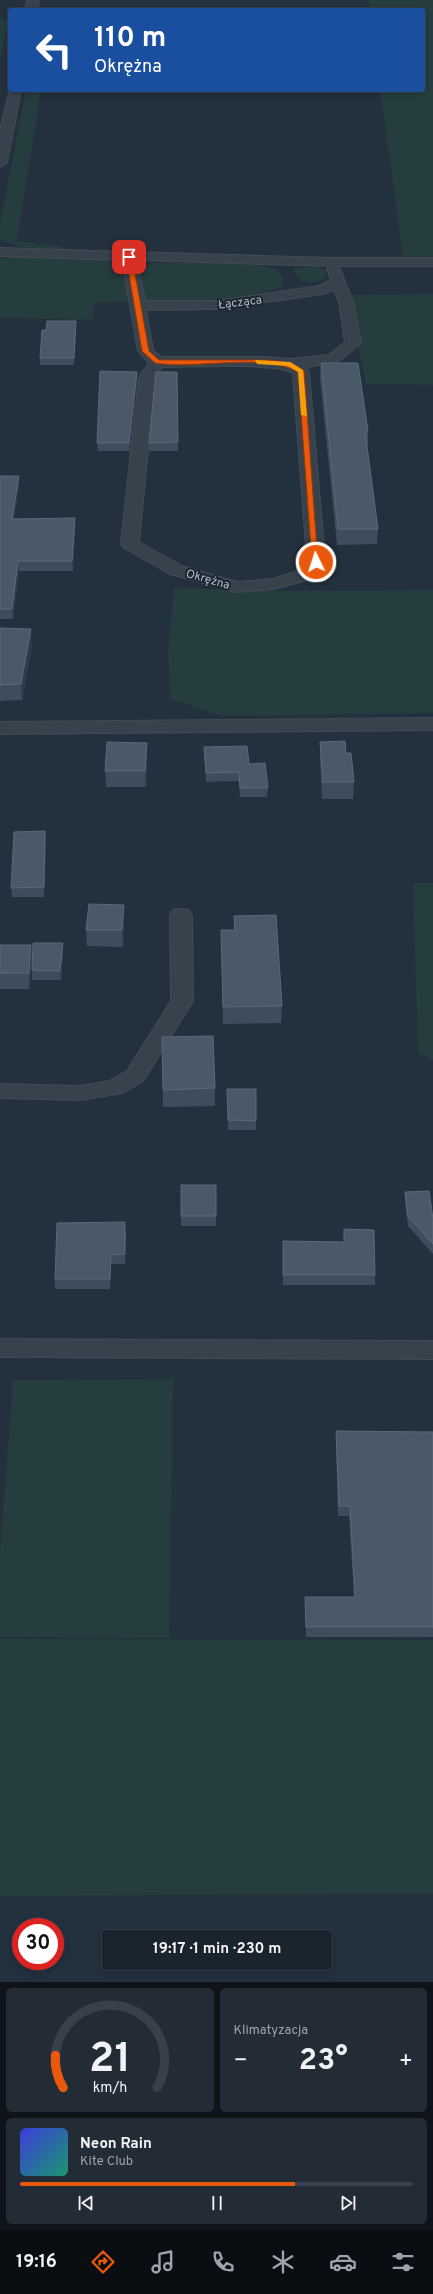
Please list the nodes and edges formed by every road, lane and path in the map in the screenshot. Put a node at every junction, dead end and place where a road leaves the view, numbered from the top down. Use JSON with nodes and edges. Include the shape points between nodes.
{"nodes":[{"id":1,"x":15,"y":92,"type":"edge"},
{"id":2,"x":0,"y":163,"type":"edge"},
{"id":3,"x":0,"y":252,"type":"edge"},
{"id":4,"x":129,"y":257,"type":"junction"},
{"id":5,"x":332,"y":262,"type":"junction"},
{"id":6,"x":433,"y":262,"type":"edge"},
{"id":7,"x":339,"y":282,"type":"junction"},
{"id":8,"x":139,"y":306,"type":"junction"},
{"id":9,"x":157,"y":362,"type":"junction"},
{"id":10,"x":290,"y":364,"type":"junction"},
{"id":11,"x":433,"y":724,"type":"edge"},
{"id":12,"x":0,"y":728,"type":"edge"},
{"id":13,"x":181,"y":915,"type":"dead end"},
{"id":14,"x":0,"y":1091,"type":"edge"},
{"id":15,"x":0,"y":1348,"type":"edge"},
{"id":16,"x":433,"y":1350,"type":"edge"}],
"edges":[{"from":1,"to":2,"type":"street"},
{"from":3,"to":4,"type":"street"},
{"from":4,"to":5,"type":"street"},
{"from":4,"to":8,"type":"street"},
{"from":5,"to":6,"type":"street"},
{"from":5,"to":7,"type":"street"},
{"from":7,"to":8,"type":"street","name":"Łącząca","via":[[317,291],[216,305]]},
{"from":7,"to":10,"type":"street","via":[[346,302],[353,343],[333,359]]},
{"from":8,"to":9,"type":"street","via":[[146,351]]},
{"from":9,"to":10,"type":"street"},
{"from":9,"to":10,"type":"street","name":"Okrężna","via":[[146,377],[130,544],[176,570],[236,587],[274,584],[302,576],[316,562],[301,371]]},
{"from":11,"to":12,"type":"street"},
{"from":13,"to":14,"type":"street","via":[[182,1001],[135,1076],[115,1088],[80,1093]]},
{"from":15,"to":16,"type":"street"}]}
